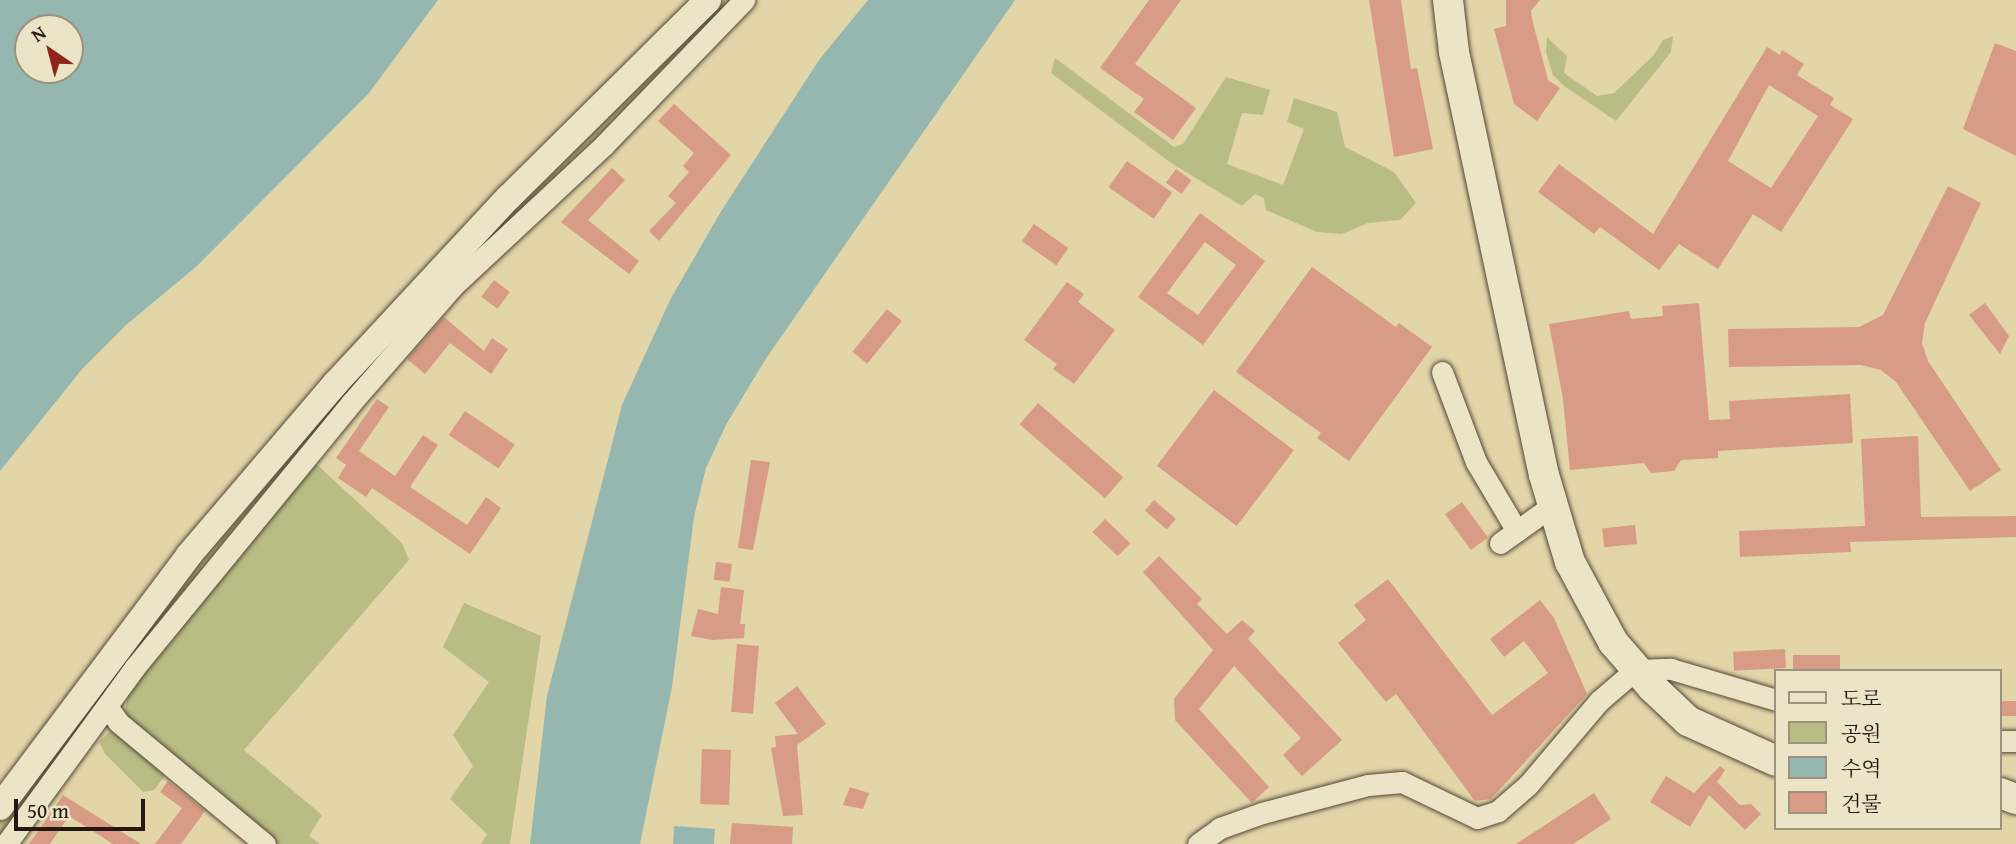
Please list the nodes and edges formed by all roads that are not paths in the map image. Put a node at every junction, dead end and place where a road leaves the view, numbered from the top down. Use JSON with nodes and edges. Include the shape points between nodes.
{"nodes":[{"id":1,"x":708,"y":0,"type":"edge"},
{"id":2,"x":744,"y":0,"type":"edge"},
{"id":3,"x":1448,"y":0,"type":"edge"},
{"id":4,"x":1442,"y":372,"type":"dead end"},
{"id":5,"x":1553,"y":505,"type":"junction"},
{"id":6,"x":1636,"y":670,"type":"junction"},
{"id":7,"x":1774,"y":699,"type":"edge"},
{"id":8,"x":107,"y":706,"type":"junction"},
{"id":9,"x":1774,"y":760,"type":"edge"},
{"id":10,"x":0,"y":807,"type":"edge"},
{"id":11,"x":6,"y":844,"type":"edge"},
{"id":12,"x":265,"y":844,"type":"edge"},
{"id":13,"x":1198,"y":844,"type":"edge"}],
"edges":[{"from":1,"to":10,"type":"street","via":[[509,197],[335,384],[189,555]]},
{"from":2,"to":8,"type":"street","via":[[604,145],[453,286],[272,496]]},
{"from":3,"to":5,"type":"main road","via":[[1454,52]]},
{"from":4,"to":5,"type":"street","via":[[1509,537]]},
{"from":5,"to":6,"type":"main road","via":[[1570,562],[1592,606]]},
{"from":6,"to":7,"type":"street","via":[[1671,669]]},
{"from":6,"to":9,"type":"main road","via":[[1688,721]]},
{"from":6,"to":13,"type":"street","via":[[1599,701],[1528,785],[1498,811],[1477,818],[1402,782],[1379,784],[1262,813],[1220,828]]},
{"from":8,"to":11,"type":"street"},
{"from":8,"to":12,"type":"street","via":[[118,722]]}]}
